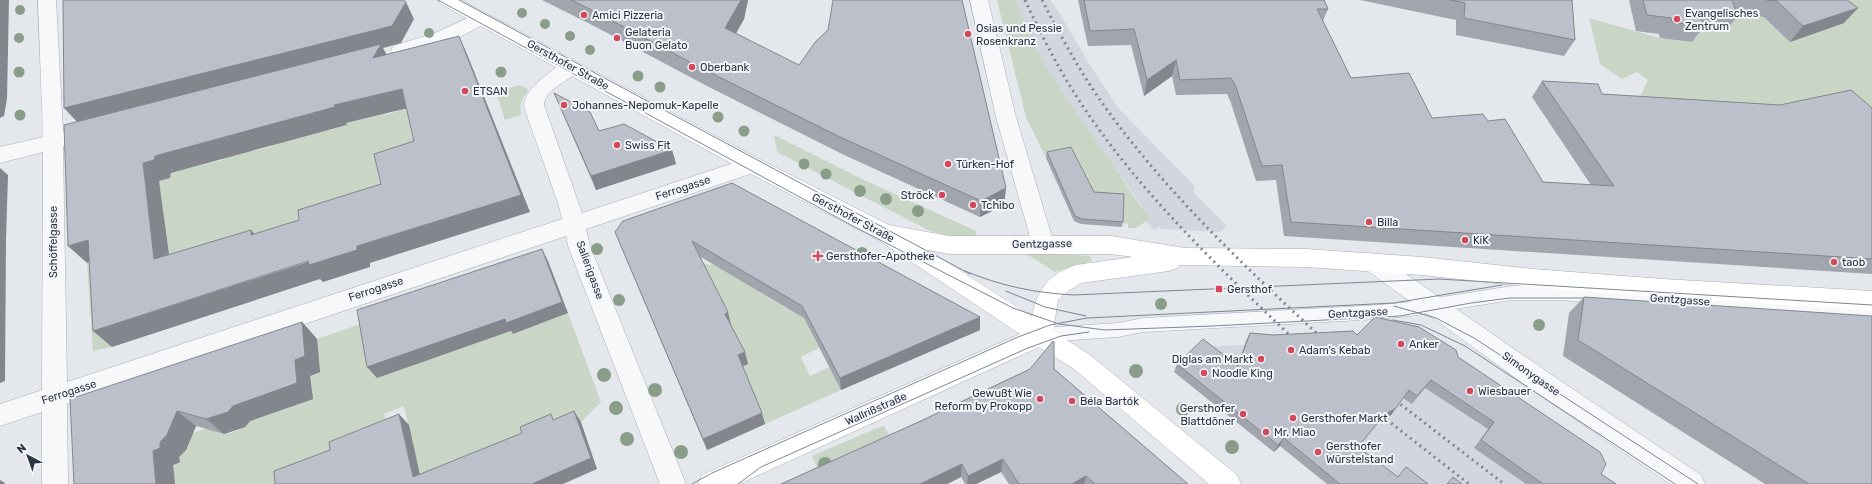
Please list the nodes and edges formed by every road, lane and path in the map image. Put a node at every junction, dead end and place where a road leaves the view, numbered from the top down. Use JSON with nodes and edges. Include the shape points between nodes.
{"nodes":[{"id":1,"x":47,"y":0,"type":"edge"},
{"id":2,"x":447,"y":0,"type":"edge"},
{"id":3,"x":979,"y":0,"type":"edge"},
{"id":4,"x":481,"y":18,"type":"junction"},
{"id":5,"x":382,"y":56,"type":"edge"},
{"id":6,"x":571,"y":67,"type":"junction"},
{"id":7,"x":113,"y":126,"type":"edge"},
{"id":8,"x":53,"y":141,"type":"junction"},
{"id":9,"x":0,"y":155,"type":"edge"},
{"id":10,"x":752,"y":166,"type":"junction"},
{"id":11,"x":574,"y":223,"type":"junction"},
{"id":12,"x":885,"y":233,"type":"junction"},
{"id":13,"x":1043,"y":244,"type":"junction"},
{"id":14,"x":1199,"y":258,"type":"junction"},
{"id":15,"x":1372,"y":262,"type":"junction"},
{"id":16,"x":1872,"y":301,"type":"edge"},
{"id":17,"x":1433,"y":305,"type":"junction"},
{"id":18,"x":1872,"y":313,"type":"edge"},
{"id":19,"x":1041,"y":334,"type":"junction"},
{"id":20,"x":54,"y":397,"type":"junction"},
{"id":21,"x":0,"y":415,"type":"edge"},
{"id":22,"x":55,"y":484,"type":"edge"},
{"id":23,"x":673,"y":484,"type":"edge"},
{"id":24,"x":711,"y":484,"type":"edge"},
{"id":25,"x":1228,"y":484,"type":"edge"},
{"id":26,"x":1692,"y":484,"type":"edge"}],
"edges":[{"from":1,"to":8,"type":"street","name":"Schöffelgasse"},
{"from":2,"to":4,"type":"main road","name":"Gersthofer Straße"},
{"from":3,"to":13,"type":"street","via":[[1006,116]]},
{"from":4,"to":5,"type":"street","via":[[429,44]]},
{"from":4,"to":6,"type":"main road","name":"Gersthofer Straße"},
{"from":6,"to":10,"type":"main road","name":"Gersthofer Straße"},
{"from":6,"to":11,"type":"street","name":"Salierigasse","via":[[550,83],[534,103]]},
{"from":7,"to":8,"type":"street"},
{"from":8,"to":9,"type":"street"},
{"from":8,"to":20,"type":"street","name":"Schöffelgasse"},
{"from":10,"to":11,"type":"street","name":"Ferrogasse"},
{"from":10,"to":12,"type":"main road","name":"Gersthofer Straße"},
{"from":11,"to":20,"type":"street","name":"Ferrogasse"},
{"from":11,"to":23,"type":"street","name":"Salierigasse","via":[[579,246]]},
{"from":12,"to":13,"type":"main road","name":"Gentzgasse","via":[[949,245]]},
{"from":12,"to":19,"type":"main road","name":"Gersthofer Straße"},
{"from":13,"to":14,"type":"main road","name":"Gentzgasse","via":[[1111,245]]},
{"from":14,"to":15,"type":"main road","name":"Gentzgasse","via":[[1306,258]]},
{"from":14,"to":19,"type":"main road","name":"Gentzgasse","via":[[1076,274],[1049,295]]},
{"from":15,"to":16,"type":"main road","name":"Gentzgasse","via":[[1656,288]]},
{"from":15,"to":17,"type":"street","name":"Simonygasse"},
{"from":17,"to":18,"type":"lane","name":"Gentzgasse","via":[[1512,293],[1559,293]]},
{"from":17,"to":19,"type":"lane","name":"Gentzgasse","via":[[1379,312],[1143,325],[1118,330]]},
{"from":17,"to":26,"type":"street","name":"Simonygasse"},
{"from":19,"to":24,"type":"main road","name":"Wallrißstraße"},
{"from":19,"to":25,"type":"main road","name":"Gersthofer Straße","via":[[1082,362]]},
{"from":20,"to":21,"type":"street","name":"Ferrogasse"},
{"from":20,"to":22,"type":"street","name":"Schöffelgasse"}]}
